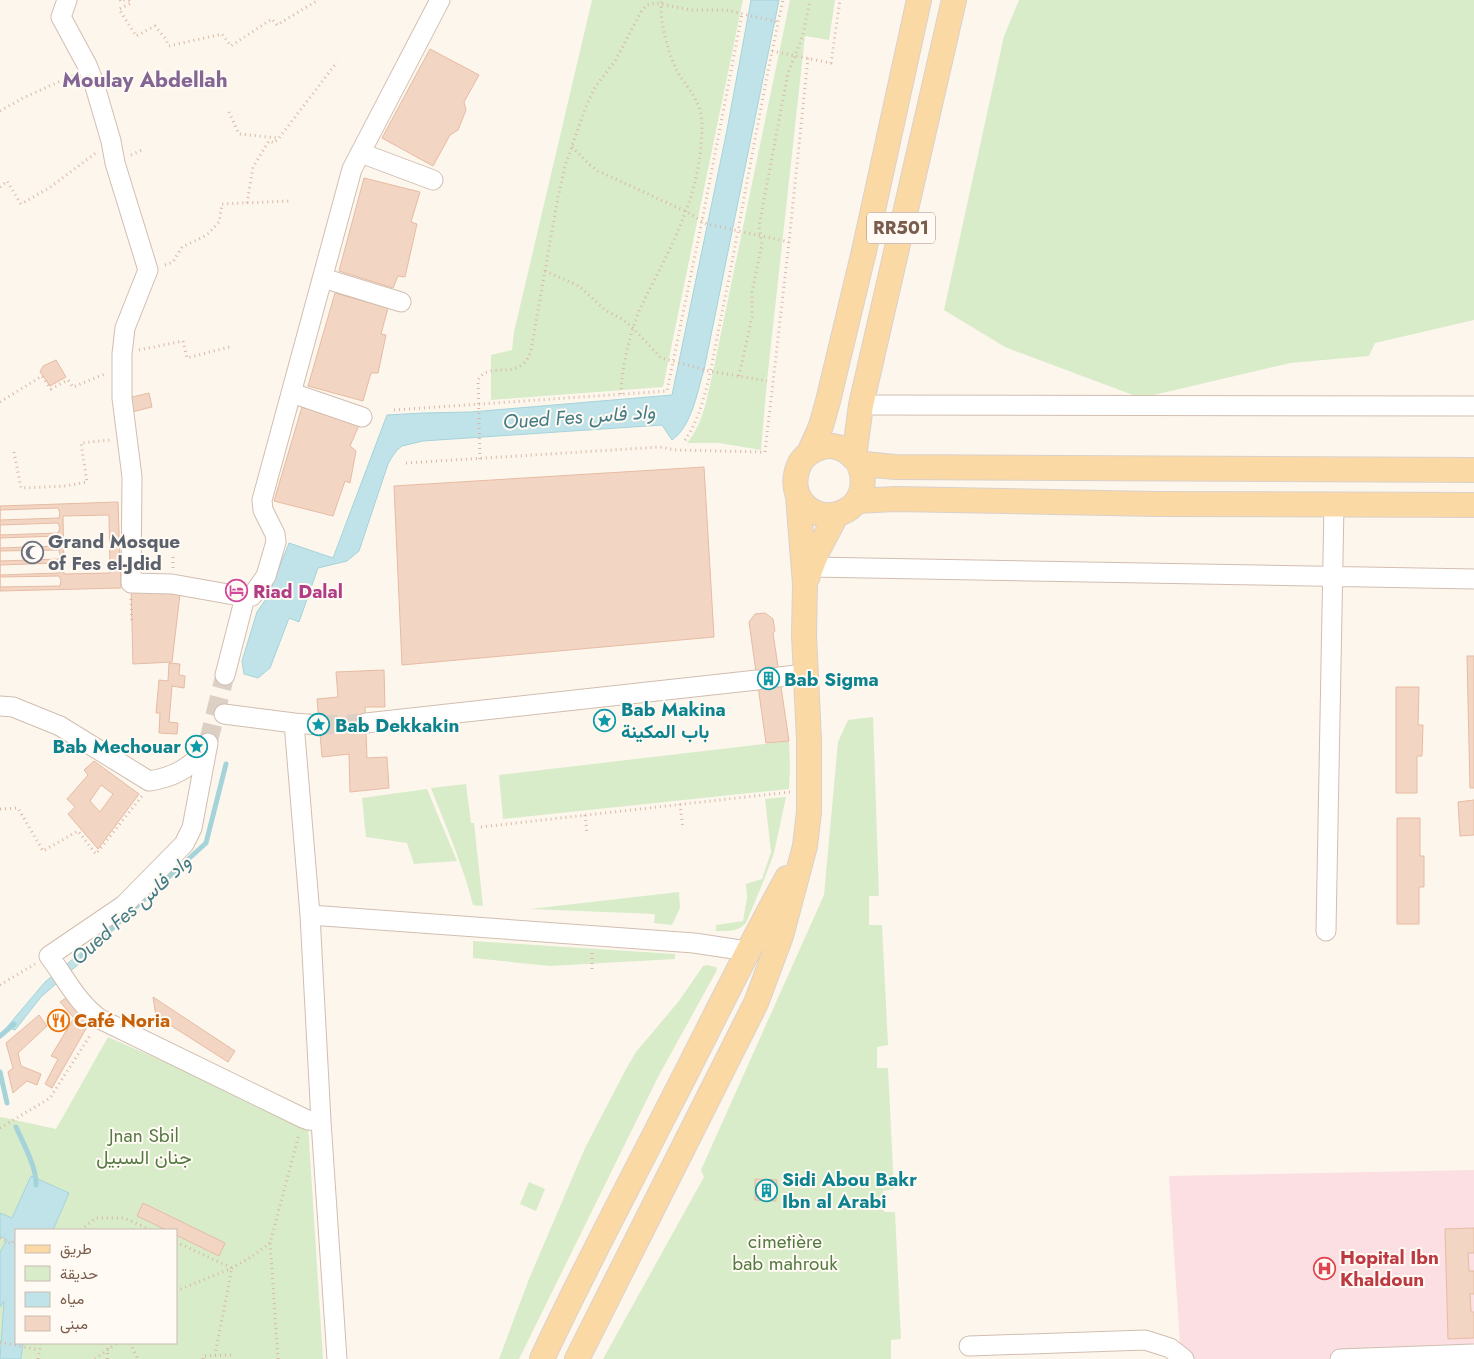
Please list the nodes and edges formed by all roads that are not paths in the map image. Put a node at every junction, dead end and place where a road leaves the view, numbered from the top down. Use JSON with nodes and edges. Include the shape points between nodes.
{"nodes":[{"id":1,"x":67,"y":0,"type":"edge"},
{"id":2,"x":440,"y":0,"type":"edge"},
{"id":3,"x":919,"y":0,"type":"edge"},
{"id":4,"x":954,"y":0,"type":"edge"},
{"id":5,"x":361,"y":153,"type":"junction"},
{"id":6,"x":434,"y":180,"type":"dead end"},
{"id":7,"x":323,"y":278,"type":"junction"},
{"id":8,"x":401,"y":302,"type":"dead end"},
{"id":9,"x":292,"y":393,"type":"junction"},
{"id":10,"x":861,"y":405,"type":"junction"},
{"id":11,"x":1474,"y":406,"type":"edge"},
{"id":12,"x":362,"y":417,"type":"dead end"},
{"id":13,"x":809,"y":453,"type":"junction"},
{"id":14,"x":856,"y":460,"type":"junction"},
{"id":15,"x":1474,"y":470,"type":"edge"},
{"id":16,"x":798,"y":496,"type":"junction"},
{"id":17,"x":857,"y":501,"type":"junction"},
{"id":18,"x":1334,"y":505,"type":"junction"},
{"id":19,"x":1474,"y":505,"type":"edge"},
{"id":20,"x":837,"y":514,"type":"junction"},
{"id":21,"x":808,"y":576,"type":"junction"},
{"id":22,"x":1332,"y":576,"type":"junction"},
{"id":23,"x":1474,"y":579,"type":"edge"},
{"id":24,"x":245,"y":597,"type":"junction"},
{"id":25,"x":805,"y":674,"type":"junction"},
{"id":26,"x":225,"y":675,"type":"tunnel mouth"},
{"id":27,"x":779,"y":677,"type":"dead end"},
{"id":28,"x":757,"y":680,"type":"dead end"},
{"id":29,"x":0,"y":706,"type":"edge"},
{"id":30,"x":224,"y":714,"type":"dead end"},
{"id":31,"x":294,"y":722,"type":"junction"},
{"id":32,"x":366,"y":723,"type":"tunnel mouth"},
{"id":33,"x":319,"y":724,"type":"tunnel mouth"},
{"id":34,"x":805,"y":846,"type":"junction"},
{"id":35,"x":310,"y":915,"type":"junction"},
{"id":36,"x":1326,"y":931,"type":"dead end"},
{"id":37,"x":747,"y":951,"type":"junction"},
{"id":38,"x":312,"y":1120,"type":"junction"},
{"id":39,"x":969,"y":1346,"type":"dead end"},
{"id":40,"x":1474,"y":1354,"type":"edge"},
{"id":41,"x":1433,"y":1357,"type":"edge"},
{"id":42,"x":337,"y":1359,"type":"edge"},
{"id":43,"x":542,"y":1359,"type":"edge"},
{"id":44,"x":577,"y":1359,"type":"edge"},
{"id":45,"x":1184,"y":1359,"type":"edge"},
{"id":46,"x":1340,"y":1359,"type":"edge"},
{"id":47,"x":1360,"y":1359,"type":"edge"}],
"edges":[{"from":1,"to":24,"type":"street","via":[[61,17],[87,65],[148,270],[126,328],[122,361],[122,398],[132,478],[131,583],[172,584]]},
{"from":2,"to":5,"type":"street"},
{"from":3,"to":13,"type":"main road","number":"RR501","via":[[831,391]]},
{"from":4,"to":10,"type":"main road","number":"RR501"},
{"from":5,"to":6,"type":"street"},
{"from":5,"to":7,"type":"street","via":[[352,169]]},
{"from":7,"to":8,"type":"street"},
{"from":7,"to":9,"type":"street"},
{"from":9,"to":12,"type":"street"},
{"from":9,"to":24,"type":"street","via":[[262,500],[276,542],[266,576],[252,596]]},
{"from":10,"to":11,"type":"street"},
{"from":10,"to":14,"type":"main road","number":"RR501"},
{"from":13,"to":14,"type":"main road","via":[[832,446],[844,450]]},
{"from":13,"to":16,"type":"main road","number":"RR501","via":[[802,460],[795,477]]},
{"from":14,"to":15,"type":"main road","via":[[895,467]]},
{"from":14,"to":17,"type":"main road","number":"RR501","via":[[864,481]]},
{"from":16,"to":20,"type":"main road","via":[[815,512]]},
{"from":16,"to":21,"type":"main road"},
{"from":17,"to":18,"type":"main road"},
{"from":17,"to":20,"type":"main road"},
{"from":18,"to":19,"type":"main road"},
{"from":18,"to":22,"type":"street"},
{"from":20,"to":21,"type":"main road"},
{"from":21,"to":22,"type":"street"},
{"from":21,"to":25,"type":"main road"},
{"from":22,"to":23,"type":"street"},
{"from":22,"to":36,"type":"street"},
{"from":24,"to":26,"type":"street"},
{"from":25,"to":27,"type":"street"},
{"from":25,"to":34,"type":"main road","via":[[809,749],[809,812]]},
{"from":28,"to":32,"type":"street"},
{"from":29,"to":38,"type":"street","via":[[13,707],[60,726],[149,781],[179,773],[208,746],[192,828],[184,844],[124,905],[54,962],[71,989],[100,1020]]},
{"from":30,"to":31,"type":"street"},
{"from":31,"to":33,"type":"street"},
{"from":31,"to":35,"type":"street"},
{"from":34,"to":37,"type":"main road"},
{"from":34,"to":44,"type":"main road","via":[[781,936],[756,1003]]},
{"from":35,"to":37,"type":"street","via":[[694,943]]},
{"from":35,"to":38,"type":"street"},
{"from":37,"to":43,"type":"main road"},
{"from":38,"to":42,"type":"street"},
{"from":39,"to":45,"type":"street","via":[[1145,1340],[1170,1348]]},
{"from":40,"to":41,"type":"street"},
{"from":41,"to":47,"type":"street"},
{"from":46,"to":47,"type":"street"}]}
